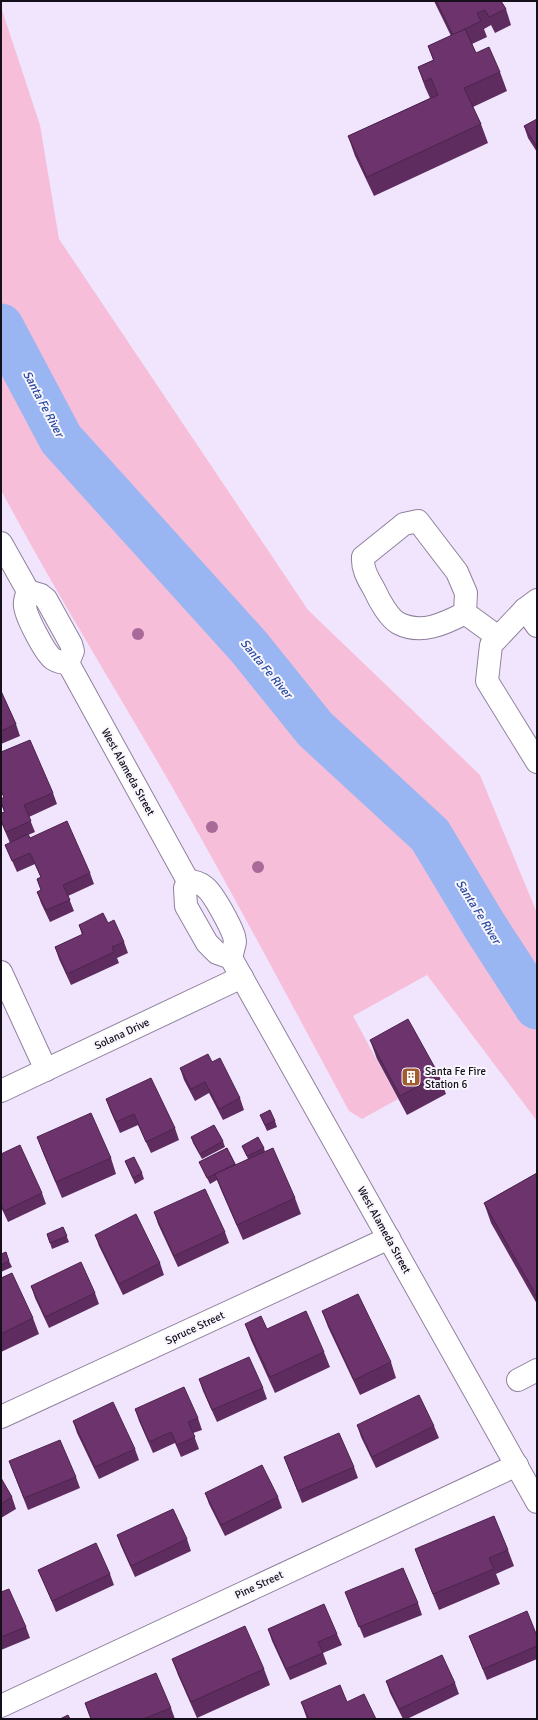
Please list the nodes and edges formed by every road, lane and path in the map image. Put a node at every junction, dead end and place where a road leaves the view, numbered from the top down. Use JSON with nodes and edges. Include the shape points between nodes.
{"nodes":[{"id":1,"x":1,"y":543,"type":"edge"},
{"id":2,"x":533,"y":612,"type":"edge"},
{"id":3,"x":465,"y":613,"type":"junction"},
{"id":4,"x":498,"y":637,"type":"junction"},
{"id":5,"x":537,"y":762,"type":"edge"},
{"id":6,"x":1,"y":972,"type":"edge"},
{"id":7,"x":242,"y":976,"type":"junction"},
{"id":8,"x":46,"y":1070,"type":"junction"},
{"id":9,"x":1,"y":1091,"type":"edge"},
{"id":10,"x":389,"y":1238,"type":"junction"},
{"id":11,"x":1,"y":1417,"type":"edge"},
{"id":12,"x":517,"y":1465,"type":"junction"},
{"id":13,"x":537,"y":1502,"type":"edge"},
{"id":14,"x":1,"y":1706,"type":"edge"}],
"edges":[{"from":1,"to":7,"type":"street","name":"West Alameda Street","via":[[28,591],[25,606],[27,614],[48,654],[54,660],[68,663],[188,881],[185,888],[186,906],[207,943],[217,953],[231,958]]},
{"from":2,"to":4,"type":"street"},
{"from":3,"to":3,"type":"street","via":[[466,593],[457,572],[418,521],[404,524],[363,557],[362,567],[382,605],[397,623],[430,628]]},
{"from":3,"to":4,"type":"street"},
{"from":4,"to":5,"type":"street","via":[[491,645],[487,681]]},
{"from":6,"to":8,"type":"street"},
{"from":7,"to":8,"type":"street","name":"Solana Drive"},
{"from":7,"to":10,"type":"street","name":"West Alameda Street"},
{"from":8,"to":9,"type":"street","name":"Solana Drive"},
{"from":10,"to":11,"type":"street","name":"Spruce Street"},
{"from":10,"to":12,"type":"street","name":"West Alameda Street"},
{"from":12,"to":13,"type":"street","name":"West Alameda Street"},
{"from":12,"to":14,"type":"street","name":"Pine Street"}]}
